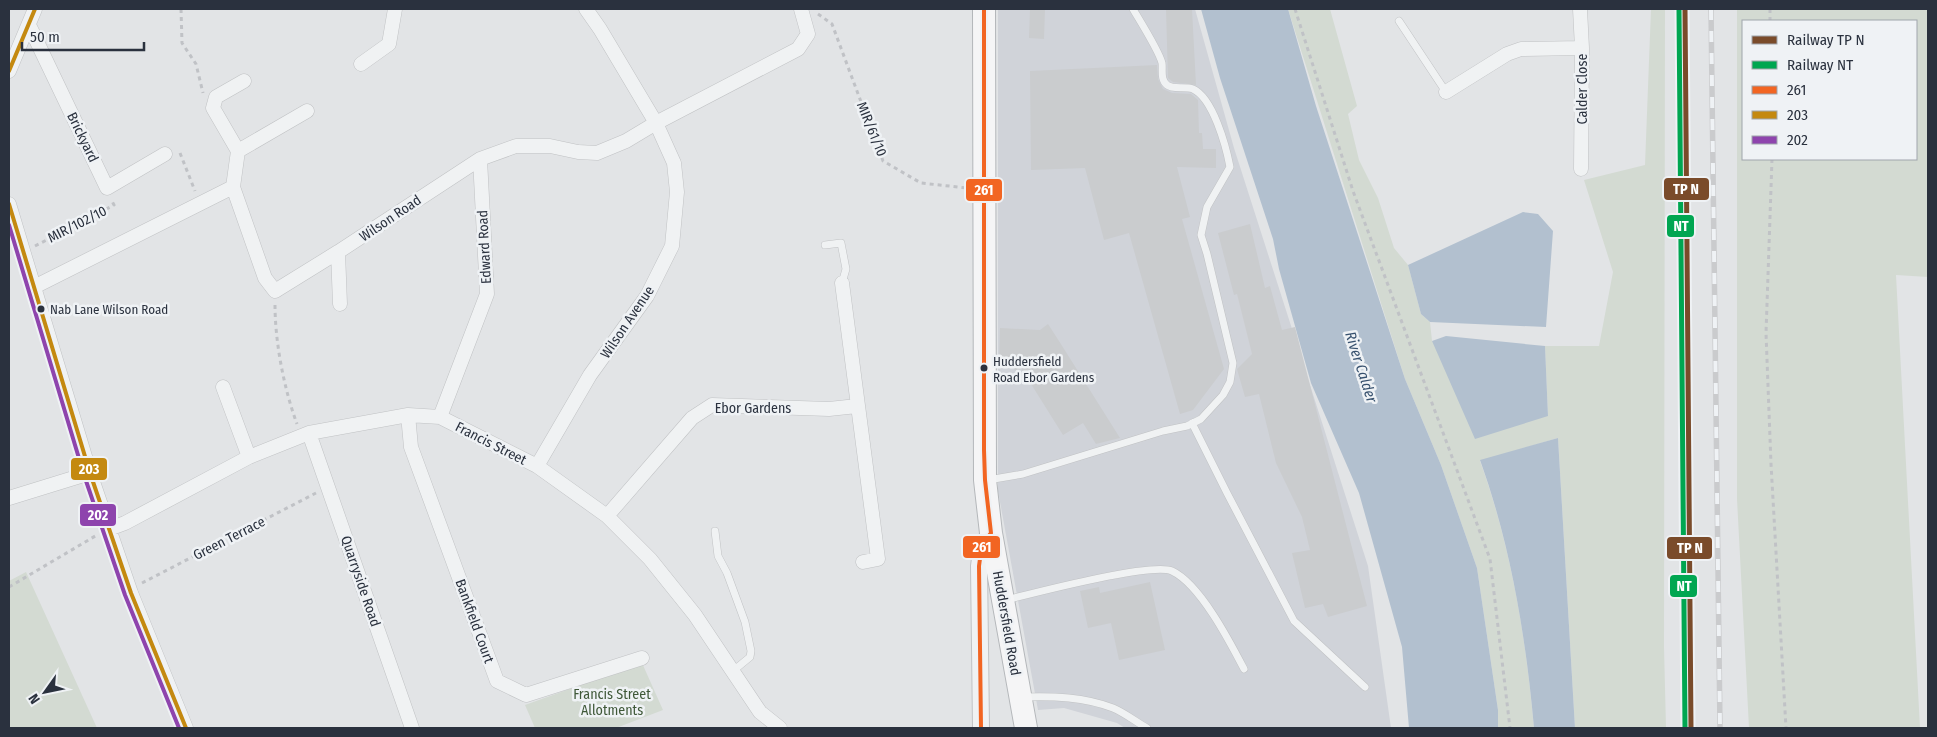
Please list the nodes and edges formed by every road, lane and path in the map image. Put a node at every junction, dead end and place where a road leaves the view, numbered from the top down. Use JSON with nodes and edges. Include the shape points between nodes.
{"nodes":[{"id":1,"x":35,"y":9,"type":"edge"},
{"id":2,"x":181,"y":9,"type":"edge"},
{"id":3,"x":395,"y":9,"type":"edge"},
{"id":4,"x":586,"y":9,"type":"edge"},
{"id":5,"x":801,"y":9,"type":"edge"},
{"id":6,"x":984,"y":9,"type":"edge"},
{"id":7,"x":1133,"y":9,"type":"edge"},
{"id":8,"x":1295,"y":9,"type":"edge"},
{"id":9,"x":1580,"y":9,"type":"edge"},
{"id":10,"x":817,"y":14,"type":"dead end"},
{"id":11,"x":1399,"y":21,"type":"dead end"},
{"id":12,"x":29,"y":26,"type":"junction"},
{"id":13,"x":1582,"y":48,"type":"junction"},
{"id":14,"x":361,"y":64,"type":"dead end"},
{"id":15,"x":9,"y":71,"type":"edge"},
{"id":16,"x":244,"y":81,"type":"dead end"},
{"id":17,"x":1446,"y":92,"type":"joint"},
{"id":18,"x":204,"y":101,"type":"dead end"},
{"id":19,"x":307,"y":111,"type":"dead end"},
{"id":20,"x":656,"y":123,"type":"junction"},
{"id":21,"x":238,"y":151,"type":"junction"},
{"id":22,"x":165,"y":154,"type":"joint"},
{"id":23,"x":480,"y":159,"type":"junction"},
{"id":24,"x":1772,"y":160,"type":"edge"},
{"id":25,"x":1581,"y":168,"type":"dead end"},
{"id":26,"x":233,"y":186,"type":"junction"},
{"id":27,"x":107,"y":188,"type":"junction"},
{"id":28,"x":984,"y":189,"type":"junction"},
{"id":29,"x":199,"y":203,"type":"junction"},
{"id":30,"x":9,"y":204,"type":"edge"},
{"id":31,"x":825,"y":244,"type":"dead end"},
{"id":32,"x":23,"y":252,"type":"junction"},
{"id":33,"x":338,"y":252,"type":"junction"},
{"id":34,"x":842,"y":283,"type":"joint"},
{"id":35,"x":34,"y":287,"type":"junction"},
{"id":36,"x":275,"y":291,"type":"junction"},
{"id":37,"x":340,"y":304,"type":"dead end"},
{"id":38,"x":224,"y":387,"type":"dead end"},
{"id":39,"x":857,"y":406,"type":"junction"},
{"id":40,"x":408,"y":415,"type":"junction"},
{"id":41,"x":440,"y":417,"type":"junction"},
{"id":42,"x":1192,"y":423,"type":"junction"},
{"id":43,"x":305,"y":435,"type":"junction"},
{"id":44,"x":250,"y":457,"type":"junction"},
{"id":45,"x":537,"y":466,"type":"junction"},
{"id":46,"x":90,"y":473,"type":"junction"},
{"id":47,"x":985,"y":480,"type":"junction"},
{"id":48,"x":328,"y":487,"type":"junction"},
{"id":49,"x":9,"y":498,"type":"edge"},
{"id":50,"x":607,"y":516,"type":"junction"},
{"id":51,"x":109,"y":529,"type":"junction"},
{"id":52,"x":715,"y":530,"type":"dead end"},
{"id":53,"x":991,"y":533,"type":"junction"},
{"id":54,"x":863,"y":562,"type":"dead end"},
{"id":55,"x":9,"y":587,"type":"edge"},
{"id":56,"x":130,"y":589,"type":"junction"},
{"id":57,"x":1004,"y":600,"type":"junction"},
{"id":58,"x":642,"y":658,"type":"dead end"},
{"id":59,"x":1244,"y":669,"type":"dead end"},
{"id":60,"x":733,"y":672,"type":"junction"},
{"id":61,"x":1365,"y":687,"type":"dead end"},
{"id":62,"x":1020,"y":698,"type":"junction"},
{"id":63,"x":186,"y":728,"type":"edge"},
{"id":64,"x":412,"y":728,"type":"edge"},
{"id":65,"x":780,"y":728,"type":"edge"},
{"id":66,"x":981,"y":728,"type":"edge"},
{"id":67,"x":1026,"y":728,"type":"edge"},
{"id":68,"x":1147,"y":728,"type":"edge"},
{"id":69,"x":1510,"y":728,"type":"edge"},
{"id":70,"x":1786,"y":728,"type":"edge"}],
"edges":[{"from":1,"to":12,"type":"street"},
{"from":2,"to":18,"type":"path","via":[[182,43],[196,64]]},
{"from":3,"to":14,"type":"street","via":[[389,44]]},
{"from":4,"to":20,"type":"street","name":"Wilson Avenue"},
{"from":5,"to":20,"type":"street","name":"Wilson Road","via":[[808,34],[798,50]]},
{"from":6,"to":28,"type":"highway","name":"Huddersfield Road"},
{"from":7,"to":42,"type":"lane","via":[[1162,62],[1165,84],[1193,89],[1209,107],[1225,144],[1230,167],[1207,207],[1201,234],[1233,363],[1230,382],[1223,395]]},
{"from":8,"to":69,"type":"path","via":[[1353,191],[1490,559]]},
{"from":9,"to":13,"type":"street","name":"Calder Close"},
{"from":10,"to":28,"type":"path","name":"MIR/61/10","via":[[832,24],[883,161],[921,183]]},
{"from":11,"to":17,"type":"lane"},
{"from":12,"to":15,"type":"street"},
{"from":12,"to":27,"type":"street","name":"Brickyard"},
{"from":13,"to":17,"type":"street","via":[[1521,49],[1507,54]]},
{"from":13,"to":25,"type":"street","name":"Calder Close"},
{"from":16,"to":21,"type":"street","via":[[216,97],[213,108]]},
{"from":19,"to":21,"type":"street"},
{"from":20,"to":23,"type":"street","name":"Wilson Road","via":[[598,153],[550,146],[516,146]]},
{"from":20,"to":45,"type":"street","name":"Wilson Avenue","via":[[674,163],[677,192],[672,246],[647,296],[590,375]]},
{"from":21,"to":26,"type":"street"},
{"from":22,"to":27,"type":"street"},
{"from":22,"to":29,"type":"path","via":[[178,148]]},
{"from":23,"to":33,"type":"street","name":"Wilson Road"},
{"from":23,"to":41,"type":"street","name":"Edward Road","via":[[487,294]]},
{"from":24,"to":70,"type":"path","via":[[1766,333]]},
{"from":26,"to":29,"type":"street"},
{"from":26,"to":36,"type":"street","via":[[265,278]]},
{"from":27,"to":32,"type":"path","name":"MIR/102/10","via":[[114,205]]},
{"from":28,"to":47,"type":"highway","name":"Huddersfield Road"},
{"from":29,"to":35,"type":"street"},
{"from":30,"to":32,"type":"street"},
{"from":31,"to":34,"type":"lane","via":[[842,243],[846,268]]},
{"from":32,"to":35,"type":"street"},
{"from":33,"to":36,"type":"street","name":"Wilson Road"},
{"from":33,"to":37,"type":"street"},
{"from":34,"to":39,"type":"street"},
{"from":35,"to":46,"type":"street"},
{"from":36,"to":43,"type":"path","via":[[275,324],[288,397]]},
{"from":38,"to":44,"type":"street"},
{"from":39,"to":50,"type":"street","name":"Ebor Gardens","via":[[830,409],[712,405],[692,418]]},
{"from":39,"to":54,"type":"street","via":[[878,558]]},
{"from":40,"to":41,"type":"street","name":"Francis Street"},
{"from":40,"to":43,"type":"street","name":"Francis Street"},
{"from":40,"to":58,"type":"street","name":"Bankfield Court","via":[[411,447],[497,681],[526,695]]},
{"from":41,"to":45,"type":"street","name":"Francis Street"},
{"from":42,"to":47,"type":"lane","via":[[1023,474]]},
{"from":42,"to":61,"type":"lane","via":[[1294,621]]},
{"from":43,"to":44,"type":"street","name":"Francis Street"},
{"from":43,"to":48,"type":"street","name":"Quarryside Road"},
{"from":44,"to":51,"type":"street","name":"Francis Street"},
{"from":45,"to":50,"type":"street","name":"Francis Street"},
{"from":46,"to":49,"type":"street"},
{"from":46,"to":51,"type":"street"},
{"from":47,"to":53,"type":"highway","name":"Huddersfield Road"},
{"from":48,"to":56,"type":"path","name":"Green Terrace"},
{"from":48,"to":64,"type":"street","name":"Quarryside Road"},
{"from":50,"to":60,"type":"street","name":"Francis Street","via":[[650,559],[695,615]]},
{"from":51,"to":55,"type":"path"},
{"from":51,"to":56,"type":"street"},
{"from":52,"to":60,"type":"lane","via":[[718,556],[727,573],[752,650],[750,657]]},
{"from":53,"to":57,"type":"highway","name":"Huddersfield Road"},
{"from":53,"to":66,"type":"street","via":[[982,544],[979,566]]},
{"from":56,"to":63,"type":"street"},
{"from":57,"to":59,"type":"lane","via":[[1124,574],[1160,568],[1172,571],[1201,597]]},
{"from":57,"to":62,"type":"highway","name":"Huddersfield Road"},
{"from":60,"to":65,"type":"street","name":"Francis Street","via":[[760,712]]},
{"from":62,"to":67,"type":"highway","name":"Huddersfield Road"},
{"from":62,"to":68,"type":"lane","via":[[1077,698],[1114,708]]}]}
